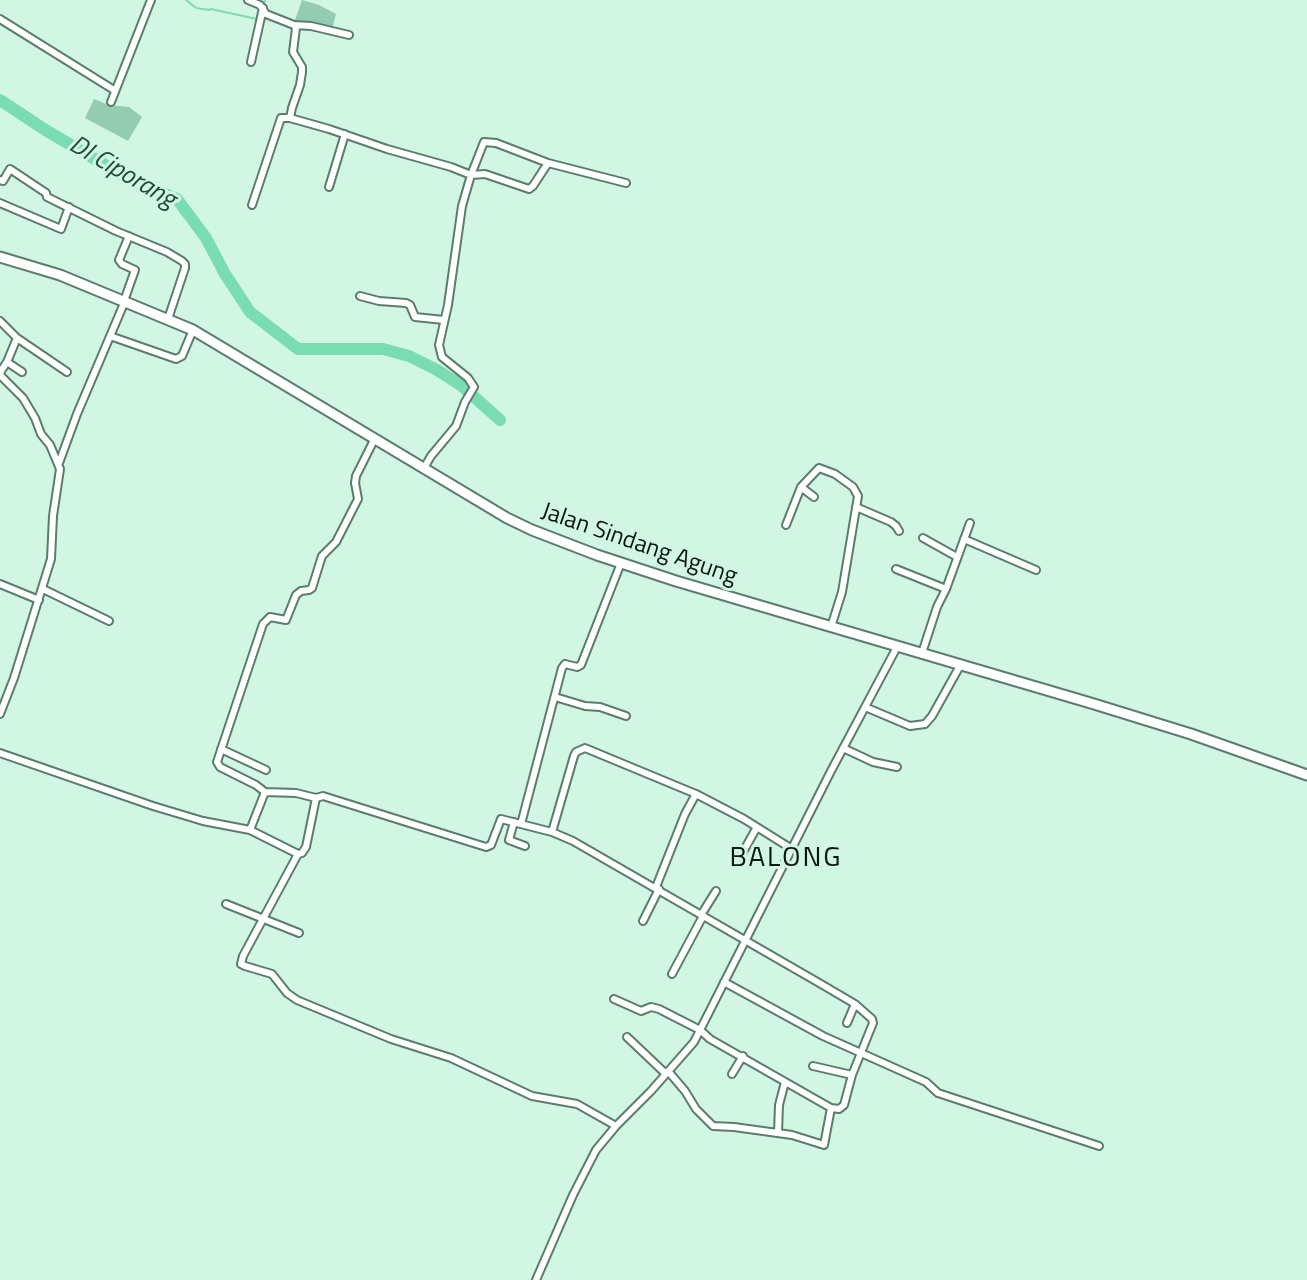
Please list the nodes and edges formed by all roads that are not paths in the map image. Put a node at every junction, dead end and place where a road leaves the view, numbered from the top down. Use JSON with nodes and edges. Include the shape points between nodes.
{"nodes":[{"id":1,"x":151,"y":0,"type":"edge"},
{"id":2,"x":248,"y":0,"type":"edge"},
{"id":3,"x":263,"y":8,"type":"junction"},
{"id":4,"x":0,"y":19,"type":"edge"},
{"id":5,"x":294,"y":25,"type":"junction"},
{"id":6,"x":349,"y":35,"type":"dead end"},
{"id":7,"x":251,"y":62,"type":"dead end"},
{"id":8,"x":114,"y":90,"type":"junction"},
{"id":9,"x":111,"y":102,"type":"dead end"},
{"id":10,"x":290,"y":118,"type":"junction"},
{"id":11,"x":345,"y":134,"type":"junction"},
{"id":12,"x":548,"y":163,"type":"junction"},
{"id":13,"x":471,"y":175,"type":"junction"},
{"id":14,"x":0,"y":180,"type":"edge"},
{"id":15,"x":626,"y":183,"type":"dead end"},
{"id":16,"x":329,"y":187,"type":"dead end"},
{"id":17,"x":0,"y":203,"type":"edge"},
{"id":18,"x":252,"y":205,"type":"dead end"},
{"id":19,"x":69,"y":207,"type":"junction"},
{"id":20,"x":129,"y":236,"type":"junction"},
{"id":21,"x":0,"y":257,"type":"edge"},
{"id":22,"x":360,"y":296,"type":"dead end"},
{"id":23,"x":124,"y":301,"type":"junction"},
{"id":24,"x":168,"y":319,"type":"junction"},
{"id":25,"x":444,"y":320,"type":"junction"},
{"id":26,"x":0,"y":321,"type":"edge"},
{"id":27,"x":193,"y":330,"type":"junction"},
{"id":28,"x":110,"y":336,"type":"junction"},
{"id":29,"x":17,"y":338,"type":"junction"},
{"id":30,"x":7,"y":362,"type":"junction"},
{"id":31,"x":22,"y":372,"type":"dead end"},
{"id":32,"x":67,"y":372,"type":"dead end"},
{"id":33,"x":375,"y":438,"type":"junction"},
{"id":34,"x":59,"y":463,"type":"junction"},
{"id":35,"x":424,"y":468,"type":"junction"},
{"id":36,"x":801,"y":487,"type":"junction"},
{"id":37,"x":814,"y":497,"type":"dead end"},
{"id":38,"x":856,"y":507,"type":"junction"},
{"id":39,"x":970,"y":523,"type":"dead end"},
{"id":40,"x":786,"y":525,"type":"dead end"},
{"id":41,"x":899,"y":531,"type":"dead end"},
{"id":42,"x":923,"y":538,"type":"dead end"},
{"id":43,"x":964,"y":539,"type":"junction"},
{"id":44,"x":957,"y":557,"type":"junction"},
{"id":45,"x":621,"y":563,"type":"junction"},
{"id":46,"x":896,"y":569,"type":"dead end"},
{"id":47,"x":1036,"y":570,"type":"dead end"},
{"id":48,"x":0,"y":584,"type":"edge"},
{"id":49,"x":43,"y":589,"type":"junction"},
{"id":50,"x":946,"y":589,"type":"junction"},
{"id":51,"x":39,"y":600,"type":"junction"},
{"id":52,"x":109,"y":621,"type":"dead end"},
{"id":53,"x":831,"y":627,"type":"junction"},
{"id":54,"x":897,"y":647,"type":"junction"},
{"id":55,"x":922,"y":653,"type":"junction"},
{"id":56,"x":961,"y":664,"type":"junction"},
{"id":57,"x":555,"y":697,"type":"junction"},
{"id":58,"x":865,"y":707,"type":"junction"},
{"id":59,"x":0,"y":714,"type":"edge"},
{"id":60,"x":626,"y":716,"type":"dead end"},
{"id":61,"x":843,"y":748,"type":"junction"},
{"id":62,"x":221,"y":749,"type":"junction"},
{"id":63,"x":0,"y":753,"type":"edge"},
{"id":64,"x":897,"y":767,"type":"dead end"},
{"id":65,"x":266,"y":770,"type":"dead end"},
{"id":66,"x":1307,"y":775,"type":"edge"},
{"id":67,"x":265,"y":792,"type":"junction"},
{"id":68,"x":696,"y":794,"type":"junction"},
{"id":69,"x":316,"y":798,"type":"junction"},
{"id":70,"x":517,"y":823,"type":"junction"},
{"id":71,"x":757,"y":827,"type":"junction"},
{"id":72,"x":250,"y":830,"type":"junction"},
{"id":73,"x":552,"y":832,"type":"junction"},
{"id":74,"x":525,"y":846,"type":"dead end"},
{"id":75,"x":792,"y":849,"type":"junction"},
{"id":76,"x":298,"y":854,"type":"junction"},
{"id":77,"x":737,"y":859,"type":"dead end"},
{"id":78,"x":657,"y":888,"type":"junction"},
{"id":79,"x":716,"y":891,"type":"dead end"},
{"id":80,"x":226,"y":904,"type":"dead end"},
{"id":81,"x":702,"y":915,"type":"junction"},
{"id":82,"x":262,"y":918,"type":"junction"},
{"id":83,"x":643,"y":921,"type":"dead end"},
{"id":84,"x":299,"y":933,"type":"dead end"},
{"id":85,"x":745,"y":941,"type":"junction"},
{"id":86,"x":672,"y":974,"type":"dead end"},
{"id":87,"x":724,"y":982,"type":"junction"},
{"id":88,"x":614,"y":999,"type":"dead end"},
{"id":89,"x":855,"y":1004,"type":"junction"},
{"id":90,"x":847,"y":1023,"type":"dead end"},
{"id":91,"x":700,"y":1030,"type":"junction"},
{"id":92,"x":627,"y":1037,"type":"dead end"},
{"id":93,"x":861,"y":1054,"type":"junction"},
{"id":94,"x":743,"y":1056,"type":"junction"},
{"id":95,"x":813,"y":1066,"type":"dead end"},
{"id":96,"x":667,"y":1073,"type":"junction"},
{"id":97,"x":732,"y":1074,"type":"dead end"},
{"id":98,"x":852,"y":1075,"type":"junction"},
{"id":99,"x":785,"y":1082,"type":"junction"},
{"id":100,"x":831,"y":1108,"type":"junction"},
{"id":101,"x":616,"y":1126,"type":"junction"},
{"id":102,"x":778,"y":1133,"type":"junction"},
{"id":103,"x":1099,"y":1146,"type":"dead end"},
{"id":104,"x":536,"y":1280,"type":"edge"}],
"edges":[{"from":1,"to":8,"type":"street"},
{"from":2,"to":3,"type":"street"},
{"from":3,"to":5,"type":"street"},
{"from":3,"to":7,"type":"street"},
{"from":4,"to":8,"type":"street"},
{"from":5,"to":6,"type":"street"},
{"from":5,"to":10,"type":"street","via":[[293,52],[302,72]]},
{"from":8,"to":9,"type":"street"},
{"from":10,"to":11,"type":"street"},
{"from":10,"to":18,"type":"street","via":[[281,118]]},
{"from":11,"to":13,"type":"street"},
{"from":11,"to":16,"type":"street"},
{"from":12,"to":13,"type":"street","via":[[529,189],[485,174]]},
{"from":12,"to":13,"type":"street","via":[[484,142]]},
{"from":12,"to":15,"type":"street"},
{"from":13,"to":25,"type":"street"},
{"from":14,"to":19,"type":"street","via":[[10,169]]},
{"from":17,"to":19,"type":"street","via":[[61,229]]},
{"from":19,"to":20,"type":"street"},
{"from":20,"to":23,"type":"street","via":[[120,263],[135,270]]},
{"from":20,"to":24,"type":"street","via":[[185,264]]},
{"from":21,"to":23,"type":"main road","name":"Jalan Sindang Agung"},
{"from":22,"to":25,"type":"street","via":[[406,303],[415,317]]},
{"from":23,"to":24,"type":"main road","name":"Jalan Sindang Agung"},
{"from":23,"to":28,"type":"street"},
{"from":24,"to":27,"type":"main road","name":"Jalan Sindang Agung"},
{"from":25,"to":35,"type":"street","via":[[440,355],[474,387],[456,426]]},
{"from":26,"to":29,"type":"street"},
{"from":27,"to":28,"type":"street","via":[[176,359]]},
{"from":27,"to":33,"type":"main road","name":"Jalan Sindang Agung"},
{"from":28,"to":34,"type":"street"},
{"from":29,"to":30,"type":"street"},
{"from":29,"to":32,"type":"street"},
{"from":30,"to":31,"type":"street"},
{"from":30,"to":34,"type":"street","via":[[1,378],[23,398]]},
{"from":33,"to":35,"type":"main road","name":"Jalan Sindang Agung"},
{"from":33,"to":62,"type":"street","via":[[356,476],[358,499],[336,542],[322,556],[312,588],[296,595],[286,620],[270,617],[263,624]]},
{"from":34,"to":49,"type":"street","via":[[52,550]]},
{"from":35,"to":45,"type":"main road","name":"Jalan Sindang Agung","via":[[519,524]]},
{"from":36,"to":37,"type":"street"},
{"from":36,"to":38,"type":"street","via":[[819,468],[853,487]]},
{"from":36,"to":40,"type":"street"},
{"from":38,"to":41,"type":"street"},
{"from":38,"to":53,"type":"street"},
{"from":39,"to":43,"type":"street"},
{"from":42,"to":44,"type":"street"},
{"from":43,"to":44,"type":"street"},
{"from":43,"to":47,"type":"street"},
{"from":44,"to":50,"type":"street"},
{"from":45,"to":53,"type":"main road","name":"Jalan Sindang Agung"},
{"from":45,"to":57,"type":"street","via":[[581,665],[563,665]]},
{"from":46,"to":50,"type":"street"},
{"from":48,"to":51,"type":"street"},
{"from":49,"to":51,"type":"street"},
{"from":49,"to":52,"type":"street"},
{"from":50,"to":55,"type":"street"},
{"from":51,"to":59,"type":"street"},
{"from":53,"to":54,"type":"main road","name":"Jalan Sindang Agung"},
{"from":54,"to":55,"type":"main road","name":"Jalan Sindang Agung"},
{"from":54,"to":58,"type":"street"},
{"from":55,"to":56,"type":"main road","name":"Jalan Sindang Agung"},
{"from":56,"to":58,"type":"street","via":[[922,725],[905,725]]},
{"from":56,"to":66,"type":"main road","name":"Jalan Sindang Agung"},
{"from":57,"to":60,"type":"street"},
{"from":57,"to":70,"type":"street"},
{"from":58,"to":61,"type":"street"},
{"from":61,"to":64,"type":"street"},
{"from":61,"to":75,"type":"street"},
{"from":62,"to":65,"type":"street"},
{"from":62,"to":67,"type":"street","via":[[218,766]]},
{"from":63,"to":72,"type":"street","via":[[180,814]]},
{"from":67,"to":69,"type":"street"},
{"from":67,"to":72,"type":"street"},
{"from":68,"to":71,"type":"street"},
{"from":68,"to":73,"type":"street","via":[[580,749]]},
{"from":68,"to":78,"type":"street"},
{"from":69,"to":70,"type":"street","via":[[486,847],[500,820]]},
{"from":69,"to":76,"type":"street","via":[[306,847]]},
{"from":70,"to":73,"type":"street"},
{"from":70,"to":74,"type":"street","via":[[509,840]]},
{"from":71,"to":75,"type":"street"},
{"from":71,"to":77,"type":"street"},
{"from":72,"to":76,"type":"street"},
{"from":73,"to":78,"type":"street"},
{"from":75,"to":85,"type":"street"},
{"from":76,"to":82,"type":"street"},
{"from":78,"to":81,"type":"street"},
{"from":78,"to":83,"type":"street"},
{"from":79,"to":81,"type":"street"},
{"from":80,"to":82,"type":"street"},
{"from":81,"to":85,"type":"street"},
{"from":81,"to":86,"type":"street"},
{"from":82,"to":84,"type":"street"},
{"from":82,"to":101,"type":"street","via":[[241,964],[272,974],[292,997],[451,1058],[532,1096],[577,1104]]},
{"from":85,"to":87,"type":"street"},
{"from":85,"to":89,"type":"street"},
{"from":87,"to":91,"type":"street"},
{"from":87,"to":93,"type":"street"},
{"from":88,"to":91,"type":"street","via":[[641,1011],[654,1007]]},
{"from":89,"to":90,"type":"street"},
{"from":89,"to":93,"type":"street","via":[[873,1021]]},
{"from":91,"to":94,"type":"street"},
{"from":91,"to":96,"type":"street"},
{"from":92,"to":96,"type":"street"},
{"from":93,"to":98,"type":"street"},
{"from":93,"to":103,"type":"street","via":[[942,1094]]},
{"from":94,"to":97,"type":"street"},
{"from":94,"to":99,"type":"street"},
{"from":95,"to":98,"type":"street"},
{"from":96,"to":101,"type":"street"},
{"from":96,"to":102,"type":"street","via":[[713,1126]]},
{"from":98,"to":100,"type":"street","via":[[844,1105]]},
{"from":99,"to":100,"type":"street"},
{"from":99,"to":102,"type":"street"},
{"from":100,"to":102,"type":"street","via":[[824,1145]]},
{"from":101,"to":104,"type":"street","via":[[596,1150]]}]}
